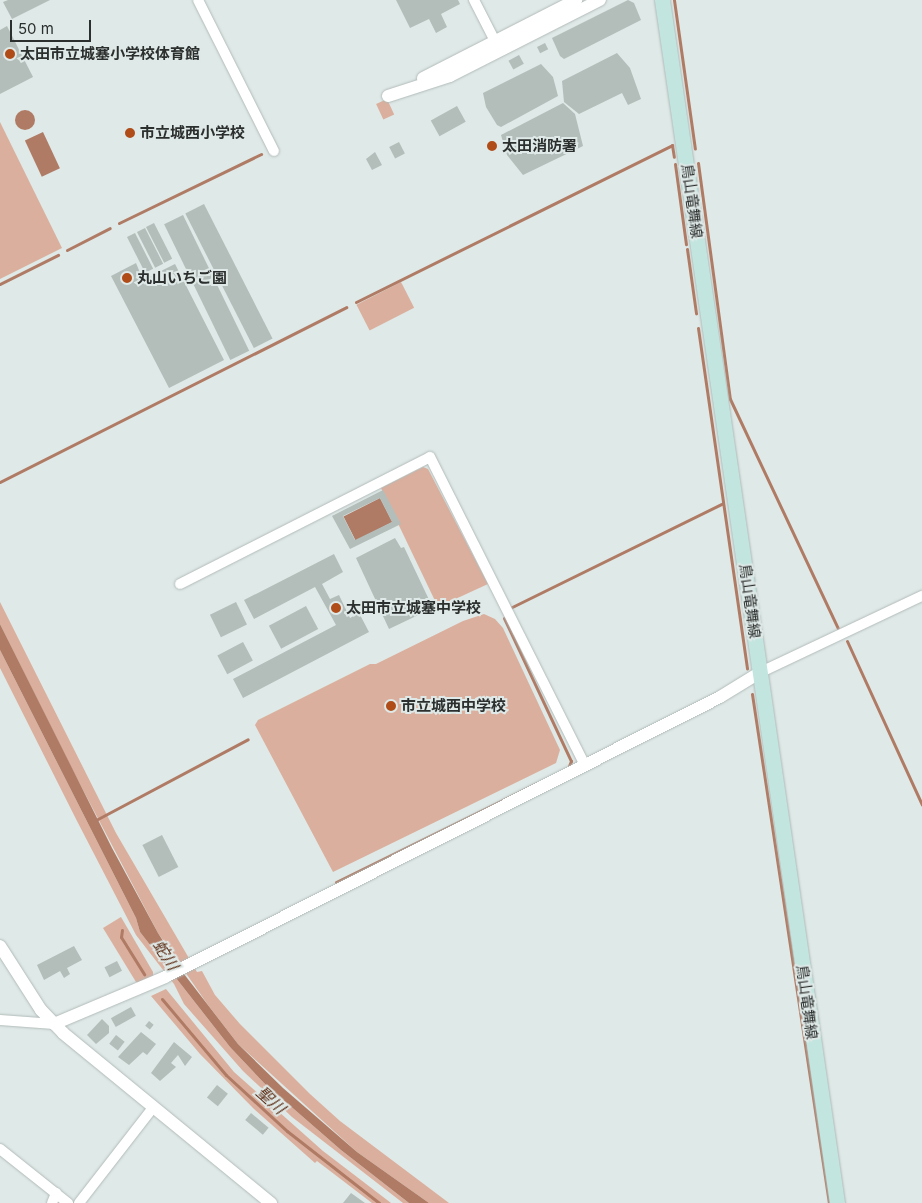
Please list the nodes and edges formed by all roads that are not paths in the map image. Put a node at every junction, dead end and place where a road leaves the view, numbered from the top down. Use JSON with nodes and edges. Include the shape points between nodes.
{"nodes":[{"id":1,"x":198,"y":0,"type":"edge"},
{"id":2,"x":474,"y":0,"type":"edge"},
{"id":3,"x":576,"y":0,"type":"edge"},
{"id":4,"x":600,"y":0,"type":"edge"},
{"id":5,"x":662,"y":0,"type":"edge"},
{"id":6,"x":498,"y":46,"type":"junction"},
{"id":7,"x":274,"y":152,"type":"dead end"},
{"id":8,"x":180,"y":584,"type":"dead end"},
{"id":9,"x":922,"y":596,"type":"edge"},
{"id":10,"x":761,"y":672,"type":"junction"},
{"id":11,"x":585,"y":765,"type":"junction"},
{"id":12,"x":0,"y":946,"type":"edge"},
{"id":13,"x":0,"y":1020,"type":"edge"},
{"id":14,"x":54,"y":1024,"type":"junction"},
{"id":15,"x":152,"y":1109,"type":"junction"},
{"id":16,"x":0,"y":1149,"type":"edge"},
{"id":17,"x":54,"y":1198,"type":"edge"},
{"id":18,"x":68,"y":1203,"type":"edge"},
{"id":19,"x":79,"y":1203,"type":"edge"},
{"id":20,"x":271,"y":1203,"type":"edge"},
{"id":21,"x":837,"y":1203,"type":"edge"}],
"edges":[{"from":1,"to":7,"type":"street"},
{"from":2,"to":6,"type":"street"},
{"from":3,"to":6,"type":"street"},
{"from":4,"to":6,"type":"street"},
{"from":5,"to":10,"type":"main road","name":"鳥山竜舞線"},
{"from":6,"to":6,"type":"street","via":[[450,76],[388,96]]},
{"from":8,"to":11,"type":"street","via":[[430,457]]},
{"from":9,"to":10,"type":"street"},
{"from":10,"to":11,"type":"street","via":[[720,697]]},
{"from":10,"to":21,"type":"main road","name":"鳥山竜舞線"},
{"from":11,"to":14,"type":"street","via":[[165,977]]},
{"from":12,"to":14,"type":"street","via":[[41,1010]]},
{"from":13,"to":14,"type":"street"},
{"from":14,"to":15,"type":"street"},
{"from":15,"to":19,"type":"street"},
{"from":15,"to":20,"type":"street"},
{"from":16,"to":17,"type":"street"},
{"from":17,"to":18,"type":"street"}]}
